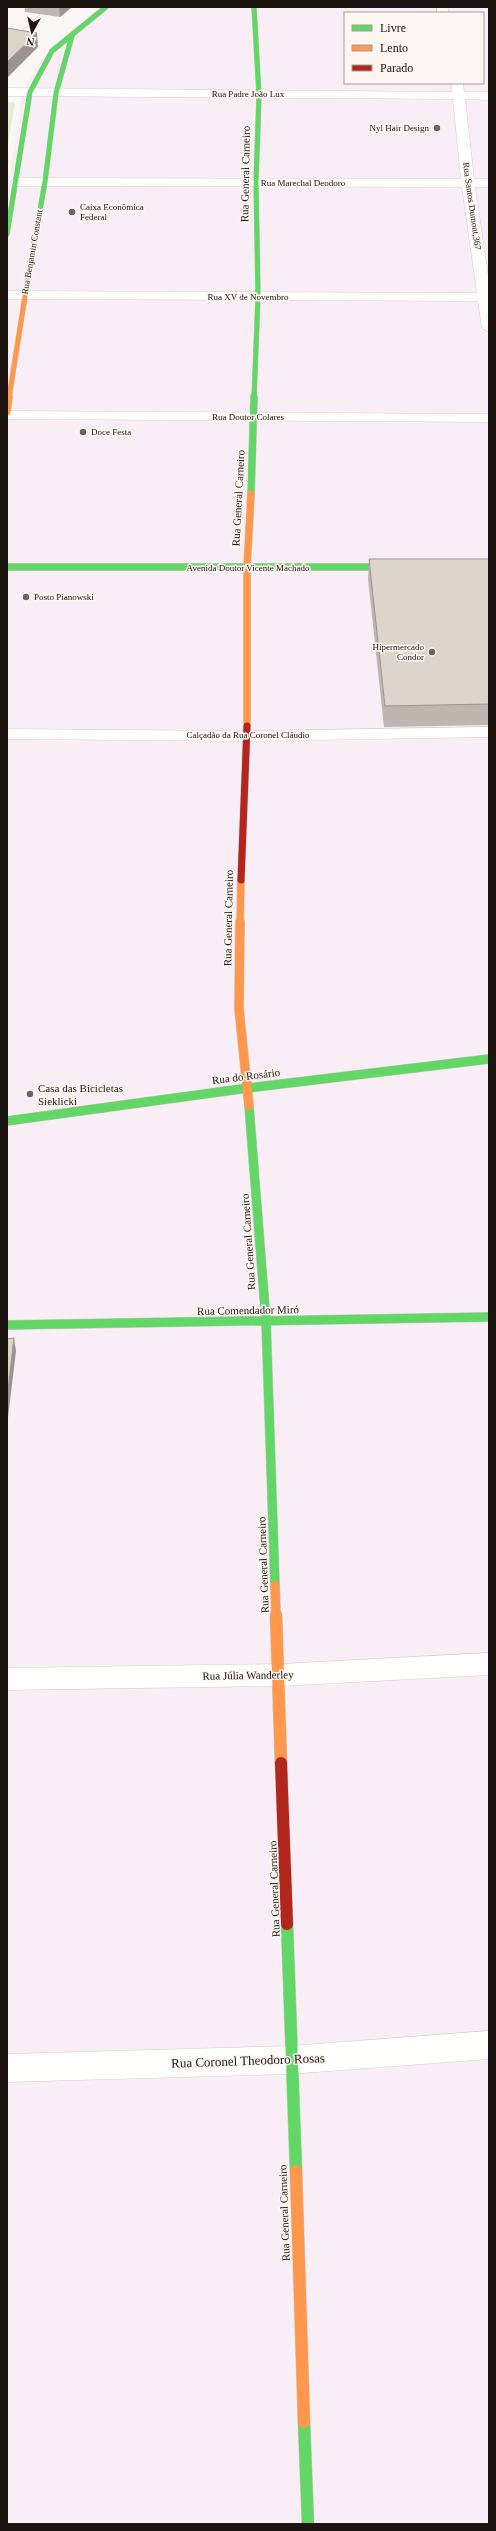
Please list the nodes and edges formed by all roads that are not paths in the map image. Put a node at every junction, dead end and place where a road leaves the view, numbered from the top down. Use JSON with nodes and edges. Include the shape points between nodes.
{"nodes":[{"id":1,"x":106,"y":7,"type":"edge"},
{"id":2,"x":254,"y":7,"type":"edge"},
{"id":3,"x":42,"y":15,"type":"dead end"},
{"id":4,"x":72,"y":36,"type":"junction"},
{"id":5,"x":13,"y":43,"type":"edge"},
{"id":6,"x":458,"y":89,"type":"edge"},
{"id":7,"x":7,"y":92,"type":"edge"},
{"id":8,"x":30,"y":92,"type":"junction"},
{"id":9,"x":56,"y":93,"type":"junction"},
{"id":10,"x":259,"y":95,"type":"junction"},
{"id":11,"x":489,"y":96,"type":"edge"},
{"id":12,"x":16,"y":182,"type":"junction"},
{"id":13,"x":45,"y":182,"type":"junction"},
{"id":14,"x":256,"y":182,"type":"junction"},
{"id":15,"x":468,"y":183,"type":"junction"},
{"id":16,"x":489,"y":183,"type":"edge"},
{"id":17,"x":7,"y":234,"type":"edge"},
{"id":18,"x":7,"y":295,"type":"edge"},
{"id":19,"x":24,"y":295,"type":"junction"},
{"id":20,"x":487,"y":296,"type":"edge"},
{"id":21,"x":258,"y":297,"type":"junction"},
{"id":22,"x":489,"y":328,"type":"edge"},
{"id":23,"x":7,"y":413,"type":"edge"},
{"id":24,"x":255,"y":417,"type":"junction"},
{"id":25,"x":489,"y":418,"type":"edge"},
{"id":26,"x":411,"y":566,"type":"edge"},
{"id":27,"x":7,"y":567,"type":"edge"},
{"id":28,"x":247,"y":568,"type":"junction"},
{"id":29,"x":489,"y":732,"type":"edge"},
{"id":30,"x":7,"y":734,"type":"edge"},
{"id":31,"x":247,"y":736,"type":"junction"},
{"id":32,"x":489,"y":1059,"type":"edge"},
{"id":33,"x":248,"y":1088,"type":"junction"},
{"id":34,"x":7,"y":1121,"type":"edge"},
{"id":35,"x":489,"y":1317,"type":"edge"},
{"id":36,"x":266,"y":1322,"type":"junction"},
{"id":37,"x":7,"y":1325,"type":"edge"},
{"id":38,"x":489,"y":1664,"type":"edge"},
{"id":39,"x":280,"y":1674,"type":"junction"},
{"id":40,"x":7,"y":1679,"type":"edge"},
{"id":41,"x":489,"y":2045,"type":"edge"},
{"id":42,"x":290,"y":2060,"type":"junction"},
{"id":43,"x":7,"y":2068,"type":"edge"},
{"id":44,"x":308,"y":2524,"type":"edge"}],
"edges":[{"from":1,"to":4,"type":"street"},
{"from":2,"to":10,"type":"street","name":"Rua General Carneiro"},
{"from":3,"to":5,"type":"lane"},
{"from":4,"to":8,"type":"street","via":[[52,51]]},
{"from":4,"to":9,"type":"street","name":"Rua Benjamin Constant"},
{"from":6,"to":10,"type":"street","name":"Rua Padre João Lux"},
{"from":6,"to":11,"type":"street","name":"Rua Padre João Lux"},
{"from":6,"to":15,"type":"street","name":"Rua Santos Dumont,367"},
{"from":7,"to":8,"type":"street","name":"Rua Padre João Lux"},
{"from":8,"to":9,"type":"street","name":"Rua Padre João Lux"},
{"from":8,"to":12,"type":"street"},
{"from":9,"to":10,"type":"street","name":"Rua Padre João Lux"},
{"from":9,"to":13,"type":"street","name":"Rua Benjamin Constant"},
{"from":10,"to":14,"type":"street","name":"Rua General Carneiro"},
{"from":12,"to":13,"type":"street","name":"Rua Marechal Deodoro"},
{"from":12,"to":17,"type":"street"},
{"from":13,"to":14,"type":"street","name":"Rua Marechal Deodoro"},
{"from":13,"to":19,"type":"street","name":"Rua Benjamin Constant"},
{"from":14,"to":15,"type":"street","name":"Rua Marechal Deodoro"},
{"from":14,"to":21,"type":"street","name":"Rua General Carneiro"},
{"from":15,"to":16,"type":"street","name":"Rua Marechal Deodoro"},
{"from":15,"to":20,"type":"street","name":"Rua Santos Dumont,367"},
{"from":18,"to":19,"type":"street","name":"Rua XV de Novembro"},
{"from":19,"to":21,"type":"street","name":"Rua XV de Novembro"},
{"from":19,"to":23,"type":"street","name":"Rua Benjamin Constant"},
{"from":20,"to":21,"type":"street","name":"Rua XV de Novembro"},
{"from":20,"to":22,"type":"street","name":"Rua Santos Dumont,367"},
{"from":21,"to":24,"type":"street","name":"Rua General Carneiro"},
{"from":23,"to":24,"type":"street","name":"Rua Doutor Colares"},
{"from":24,"to":25,"type":"street","name":"Rua Doutor Colares"},
{"from":24,"to":28,"type":"street","name":"Rua General Carneiro"},
{"from":26,"to":28,"type":"street","name":"Avenida Doutor Vicente Machado"},
{"from":27,"to":28,"type":"street","name":"Avenida Doutor Vicente Machado"},
{"from":28,"to":31,"type":"street","name":"Rua General Carneiro"},
{"from":29,"to":31,"type":"street","name":"Calçadão da Rua Coronel Cláudio"},
{"from":30,"to":31,"type":"street","name":"Calçadão da Rua Coronel Cláudio"},
{"from":31,"to":33,"type":"street","name":"Rua General Carneiro","via":[[238,939],[239,1010]]},
{"from":32,"to":33,"type":"street","name":"Rua do Rosário"},
{"from":33,"to":34,"type":"street","name":"Rua do Rosário"},
{"from":33,"to":36,"type":"street","name":"Rua General Carneiro"},
{"from":35,"to":36,"type":"street","name":"Rua Comendador Miró"},
{"from":36,"to":37,"type":"street","name":"Rua Comendador Miró"},
{"from":36,"to":39,"type":"street","name":"Rua General Carneiro"},
{"from":38,"to":39,"type":"street","name":"Rua Júlia Wanderley"},
{"from":39,"to":40,"type":"street","name":"Rua Júlia Wanderley"},
{"from":39,"to":42,"type":"street","name":"Rua General Carneiro"},
{"from":41,"to":42,"type":"street","name":"Rua Coronel Theodoro Rosas"},
{"from":42,"to":43,"type":"street","name":"Rua Coronel Theodoro Rosas"},
{"from":42,"to":44,"type":"street","name":"Rua General Carneiro"}]}
